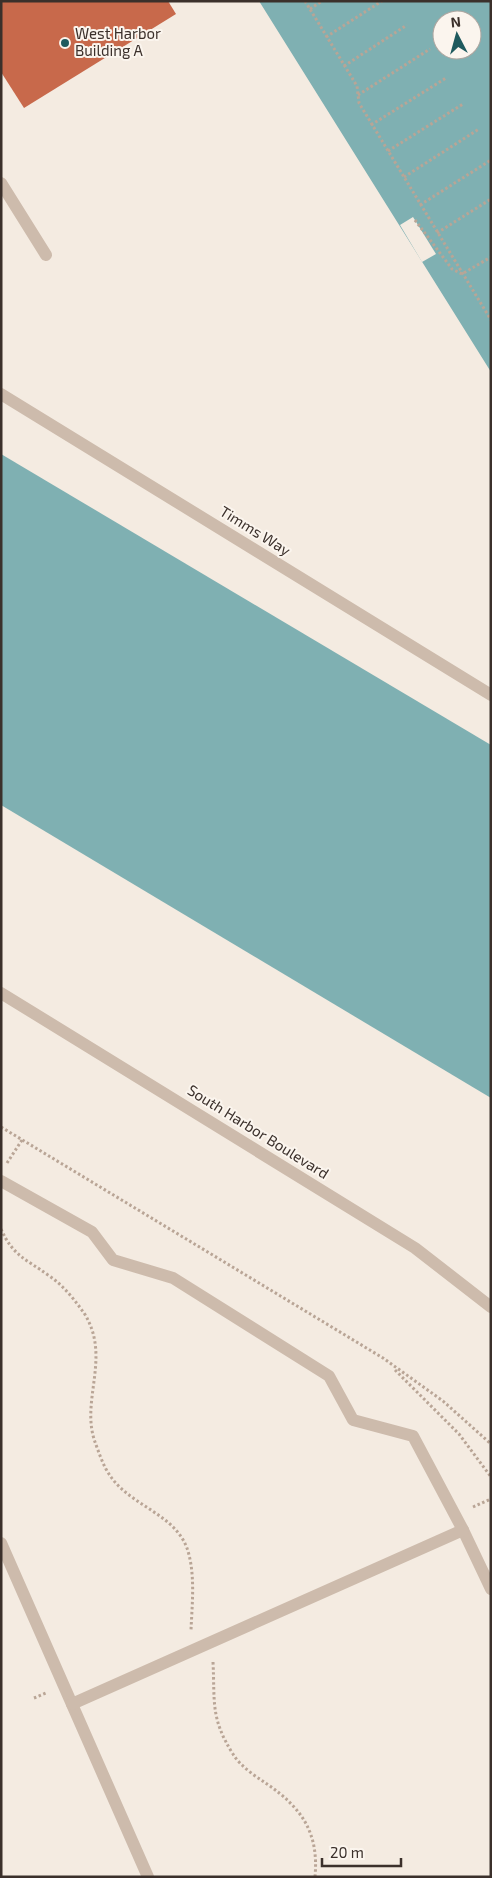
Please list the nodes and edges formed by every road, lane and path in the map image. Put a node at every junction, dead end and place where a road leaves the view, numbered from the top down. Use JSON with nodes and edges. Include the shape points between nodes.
{"nodes":[{"id":1,"x":305,"y":1,"type":"edge"},
{"id":2,"x":322,"y":1,"type":"edge"},
{"id":3,"x":382,"y":1,"type":"edge"},
{"id":4,"x":310,"y":9,"type":"junction"},
{"id":5,"x":407,"y":25,"type":"dead end"},
{"id":6,"x":326,"y":37,"type":"junction"},
{"id":7,"x":430,"y":49,"type":"dead end"},
{"id":8,"x":344,"y":66,"type":"junction"},
{"id":9,"x":446,"y":78,"type":"dead end"},
{"id":10,"x":358,"y":95,"type":"junction"},
{"id":11,"x":463,"y":104,"type":"dead end"},
{"id":12,"x":371,"y":125,"type":"junction"},
{"id":13,"x":479,"y":129,"type":"dead end"},
{"id":14,"x":388,"y":151,"type":"junction"},
{"id":15,"x":491,"y":160,"type":"edge"},
{"id":16,"x":404,"y":177,"type":"junction"},
{"id":17,"x":1,"y":183,"type":"edge"},
{"id":18,"x":491,"y":199,"type":"edge"},
{"id":19,"x":420,"y":205,"type":"junction"},
{"id":20,"x":415,"y":220,"type":"dead end"},
{"id":21,"x":437,"y":233,"type":"junction"},
{"id":22,"x":46,"y":255,"type":"dead end"},
{"id":23,"x":491,"y":257,"type":"edge"},
{"id":24,"x":462,"y":274,"type":"junction"},
{"id":25,"x":491,"y":311,"type":"edge"},
{"id":26,"x":487,"y":313,"type":"junction"},
{"id":27,"x":491,"y":320,"type":"edge"},
{"id":28,"x":1,"y":394,"type":"edge"},
{"id":29,"x":491,"y":695,"type":"edge"},
{"id":30,"x":1,"y":993,"type":"edge"},
{"id":31,"x":1,"y":1127,"type":"edge"},
{"id":32,"x":22,"y":1140,"type":"junction"},
{"id":33,"x":5,"y":1166,"type":"dead end"},
{"id":34,"x":1,"y":1181,"type":"edge"},
{"id":35,"x":1,"y":1229,"type":"edge"},
{"id":36,"x":491,"y":1307,"type":"edge"},
{"id":37,"x":383,"y":1358,"type":"junction"},
{"id":38,"x":491,"y":1444,"type":"edge"},
{"id":39,"x":491,"y":1477,"type":"edge"},
{"id":40,"x":463,"y":1530,"type":"junction"},
{"id":41,"x":1,"y":1543,"type":"edge"},
{"id":42,"x":491,"y":1589,"type":"edge"},
{"id":43,"x":191,"y":1631,"type":"dead end"},
{"id":44,"x":210,"y":1643,"type":"junction"},
{"id":45,"x":72,"y":1704,"type":"junction"},
{"id":46,"x":148,"y":1877,"type":"edge"},
{"id":47,"x":315,"y":1877,"type":"edge"}],
"edges":[{"from":1,"to":4,"type":"path"},
{"from":2,"to":4,"type":"path"},
{"from":3,"to":6,"type":"path"},
{"from":4,"to":6,"type":"path"},
{"from":5,"to":8,"type":"path"},
{"from":6,"to":8,"type":"path"},
{"from":7,"to":10,"type":"path"},
{"from":8,"to":10,"type":"path","via":[[357,86]]},
{"from":9,"to":12,"type":"path"},
{"from":10,"to":12,"type":"path","via":[[359,104]]},
{"from":11,"to":14,"type":"path"},
{"from":12,"to":14,"type":"path"},
{"from":13,"to":16,"type":"path"},
{"from":14,"to":16,"type":"path"},
{"from":15,"to":19,"type":"path"},
{"from":16,"to":19,"type":"path"},
{"from":17,"to":22,"type":"street"},
{"from":18,"to":21,"type":"path"},
{"from":19,"to":21,"type":"path"},
{"from":20,"to":24,"type":"path","via":[[452,270]]},
{"from":21,"to":24,"type":"path"},
{"from":23,"to":24,"type":"path"},
{"from":24,"to":26,"type":"path"},
{"from":25,"to":26,"type":"path"},
{"from":26,"to":27,"type":"path"},
{"from":28,"to":29,"type":"street","name":"Timms Way"},
{"from":30,"to":36,"type":"street","name":"South Harbor Boulevard","via":[[415,1248]]},
{"from":31,"to":32,"type":"path"},
{"from":32,"to":33,"type":"path"},
{"from":32,"to":37,"type":"path"},
{"from":34,"to":40,"type":"street","via":[[92,1232],[114,1260],[173,1278],[329,1376],[352,1420],[413,1436]]},
{"from":35,"to":43,"type":"path","via":[[15,1254],[62,1286],[85,1315],[96,1347],[97,1367],[91,1406],[94,1440],[110,1476],[138,1503],[172,1525],[183,1539],[190,1555]]},
{"from":37,"to":38,"type":"path","via":[[442,1401]]},
{"from":37,"to":39,"type":"path","via":[[436,1409]]},
{"from":40,"to":42,"type":"street"},
{"from":40,"to":44,"type":"street"},
{"from":41,"to":45,"type":"street"},
{"from":44,"to":45,"type":"street"},
{"from":44,"to":47,"type":"path","via":[[213,1711],[222,1734],[234,1756],[253,1775],[291,1802],[303,1816],[314,1846]]},
{"from":45,"to":46,"type":"street"}]}
